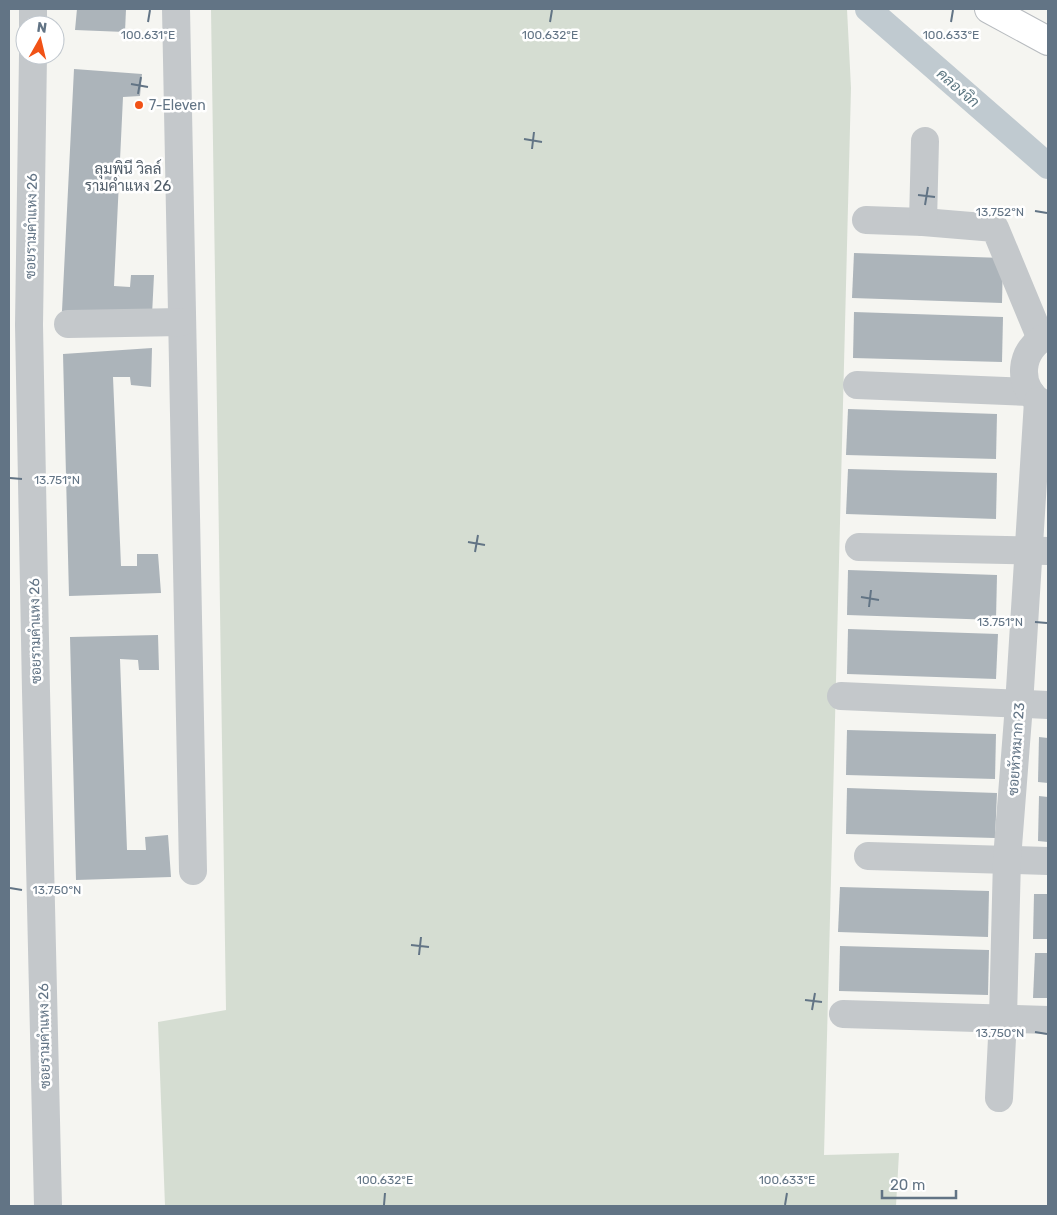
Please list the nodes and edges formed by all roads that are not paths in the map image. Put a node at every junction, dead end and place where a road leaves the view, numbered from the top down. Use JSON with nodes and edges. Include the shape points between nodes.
{"nodes":[{"id":1,"x":176,"y":9,"type":"edge"},
{"id":2,"x":988,"y":9,"type":"edge"},
{"id":3,"x":1048,"y":41,"type":"edge"},
{"id":4,"x":33,"y":65,"type":"edge"},
{"id":5,"x":925,"y":141,"type":"dead end"},
{"id":6,"x":866,"y":220,"type":"dead end"},
{"id":7,"x":923,"y":222,"type":"junction"},
{"id":8,"x":182,"y":322,"type":"junction"},
{"id":9,"x":68,"y":324,"type":"dead end"},
{"id":10,"x":1045,"y":337,"type":"edge"},
{"id":11,"x":857,"y":385,"type":"dead end"},
{"id":12,"x":1039,"y":400,"type":"edge"},
{"id":13,"x":859,"y":547,"type":"dead end"},
{"id":14,"x":1038,"y":550,"type":"edge"},
{"id":15,"x":841,"y":696,"type":"dead end"},
{"id":16,"x":1019,"y":704,"type":"junction"},
{"id":17,"x":1048,"y":705,"type":"edge"},
{"id":18,"x":868,"y":856,"type":"dead end"},
{"id":19,"x":1007,"y":859,"type":"junction"},
{"id":20,"x":1048,"y":861,"type":"edge"},
{"id":21,"x":193,"y":871,"type":"dead end"},
{"id":22,"x":844,"y":1014,"type":"dead end"},
{"id":23,"x":1003,"y":1018,"type":"junction"},
{"id":24,"x":1048,"y":1020,"type":"edge"},
{"id":25,"x":999,"y":1098,"type":"dead end"},
{"id":26,"x":48,"y":1206,"type":"edge"}],
"edges":[{"from":1,"to":8,"type":"street"},
{"from":2,"to":3,"type":"main road"},
{"from":4,"to":26,"type":"street","name":"ซอยรามคำแหง 26","via":[[29,335]]},
{"from":5,"to":7,"type":"street"},
{"from":6,"to":7,"type":"street"},
{"from":7,"to":10,"type":"street","via":[[995,228]]},
{"from":8,"to":9,"type":"street"},
{"from":8,"to":21,"type":"street"},
{"from":10,"to":12,"type":"street","name":"ซอยหัวหมาก 23","via":[[1032,347],[1024,369],[1025,381]]},
{"from":11,"to":12,"type":"street"},
{"from":12,"to":14,"type":"street","name":"ซอยหัวหมาก 23"},
{"from":13,"to":14,"type":"street"},
{"from":14,"to":16,"type":"street","name":"ซอยหัวหมาก 23"},
{"from":15,"to":16,"type":"street"},
{"from":16,"to":17,"type":"street"},
{"from":16,"to":19,"type":"street","name":"ซอยหัวหมาก 23"},
{"from":18,"to":19,"type":"street"},
{"from":19,"to":20,"type":"street"},
{"from":19,"to":23,"type":"street","name":"ซอยหัวหมาก 23"},
{"from":22,"to":23,"type":"street"},
{"from":23,"to":24,"type":"street"},
{"from":23,"to":25,"type":"street","name":"ซอยหัวหมาก 23"}]}
